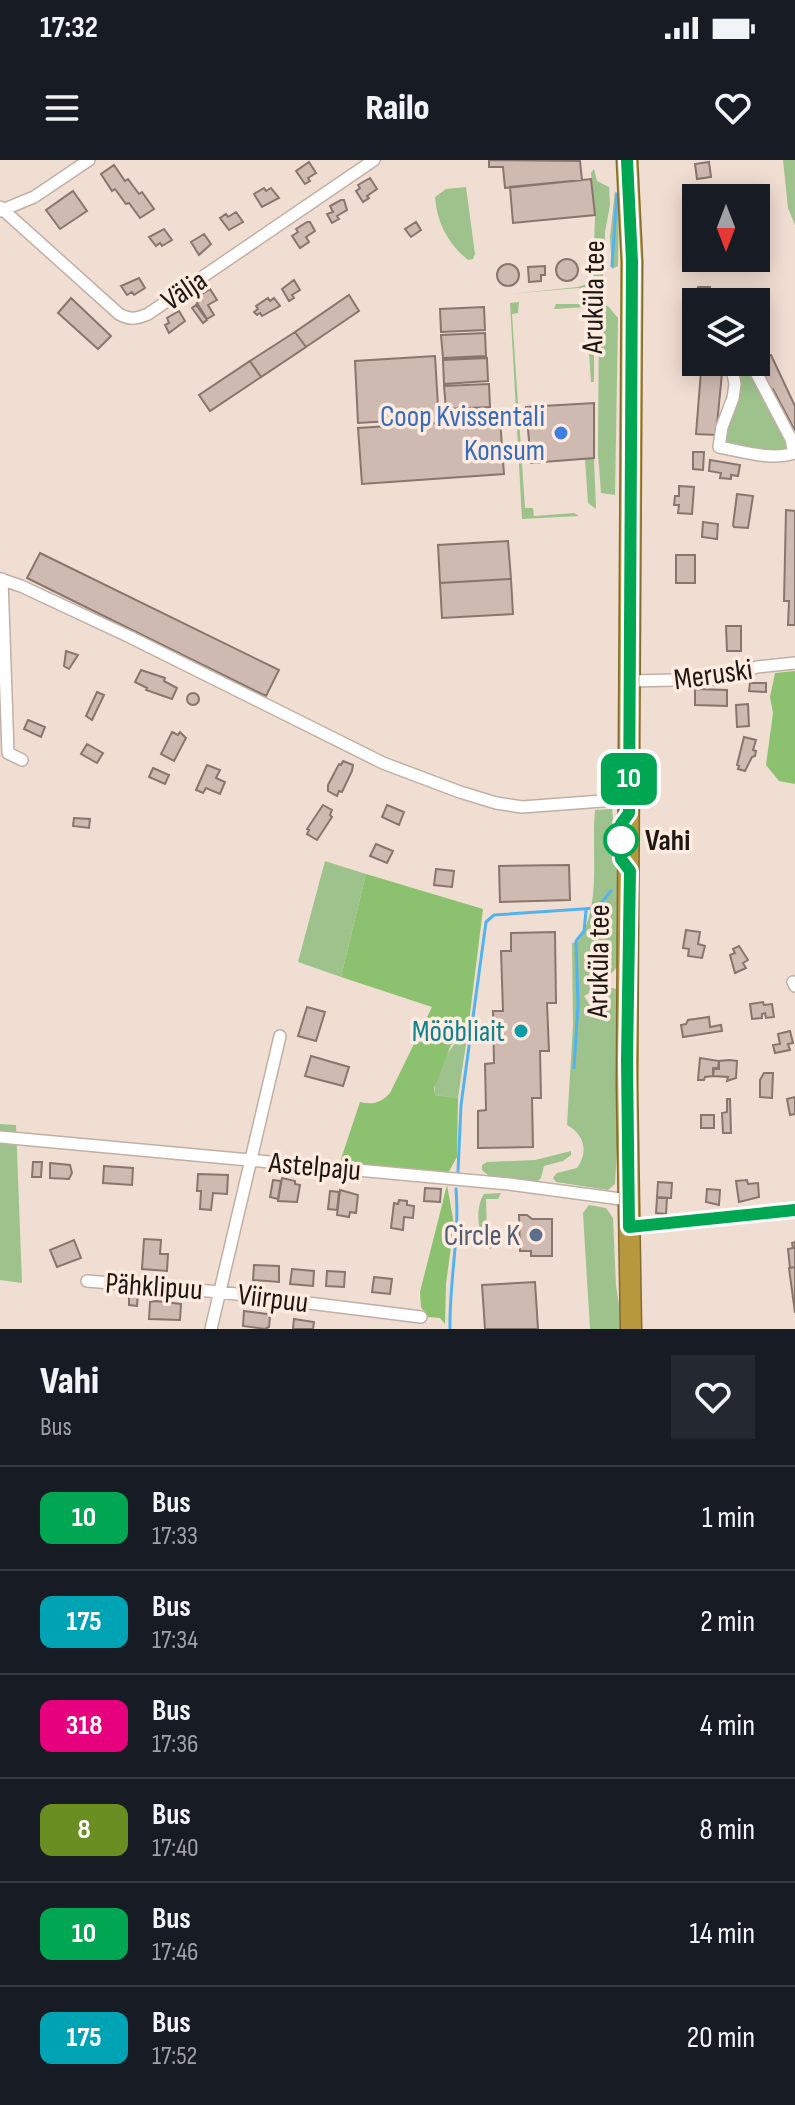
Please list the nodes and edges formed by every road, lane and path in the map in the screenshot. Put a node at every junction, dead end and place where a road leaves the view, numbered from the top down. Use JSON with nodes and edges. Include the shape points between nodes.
{"nodes":[{"id":1,"x":89,"y":160,"type":"edge"},
{"id":2,"x":374,"y":160,"type":"edge"},
{"id":3,"x":627,"y":160,"type":"edge"},
{"id":4,"x":1,"y":210,"type":"edge"},
{"id":5,"x":728,"y":365,"type":"edge"},
{"id":6,"x":1,"y":579,"type":"edge"},
{"id":7,"x":795,"y":663,"type":"edge"},
{"id":8,"x":630,"y":681,"type":"junction"},
{"id":9,"x":22,"y":760,"type":"dead end"},
{"id":10,"x":629,"y":799,"type":"junction"},
{"id":11,"x":280,"y":1036,"type":"dead end"},
{"id":12,"x":0,"y":1137,"type":"edge"},
{"id":13,"x":251,"y":1160,"type":"junction"},
{"id":14,"x":628,"y":1200,"type":"junction"},
{"id":15,"x":795,"y":1210,"type":"edge"},
{"id":16,"x":629,"y":1227,"type":"junction"},
{"id":17,"x":87,"y":1281,"type":"dead end"},
{"id":18,"x":220,"y":1292,"type":"junction"},
{"id":19,"x":421,"y":1317,"type":"dead end"},
{"id":20,"x":211,"y":1329,"type":"edge"},
{"id":21,"x":631,"y":1329,"type":"edge"}],
"edges":[{"from":1,"to":4,"type":"street","via":[[34,197]]},
{"from":2,"to":4,"type":"street","name":"Välja","via":[[136,319],[119,314]]},
{"from":3,"to":8,"type":"highway","name":"Aruküla tee","via":[[632,262]]},
{"from":5,"to":5,"type":"street","via":[[752,365],[794,453],[768,455],[719,447],[735,384]]},
{"from":6,"to":9,"type":"street","via":[[8,753]]},
{"from":6,"to":10,"type":"street","via":[[383,763],[460,792],[522,807]]},
{"from":7,"to":8,"type":"street","name":"Meruski","via":[[718,679]]},
{"from":8,"to":10,"type":"highway","name":"Aruküla tee"},
{"from":10,"to":14,"type":"highway","name":"Aruküla tee"},
{"from":11,"to":13,"type":"street"},
{"from":12,"to":13,"type":"street","name":"Astelpaju"},
{"from":13,"to":14,"type":"street","name":"Astelpaju"},
{"from":13,"to":18,"type":"street"},
{"from":14,"to":16,"type":"highway","name":"Aruküla tee"},
{"from":15,"to":16,"type":"street"},
{"from":16,"to":21,"type":"highway","name":"Aruküla tee"},
{"from":17,"to":18,"type":"street","name":"Pähklipuu"},
{"from":18,"to":19,"type":"street","name":"Viirpuu"},
{"from":18,"to":20,"type":"street"}]}
